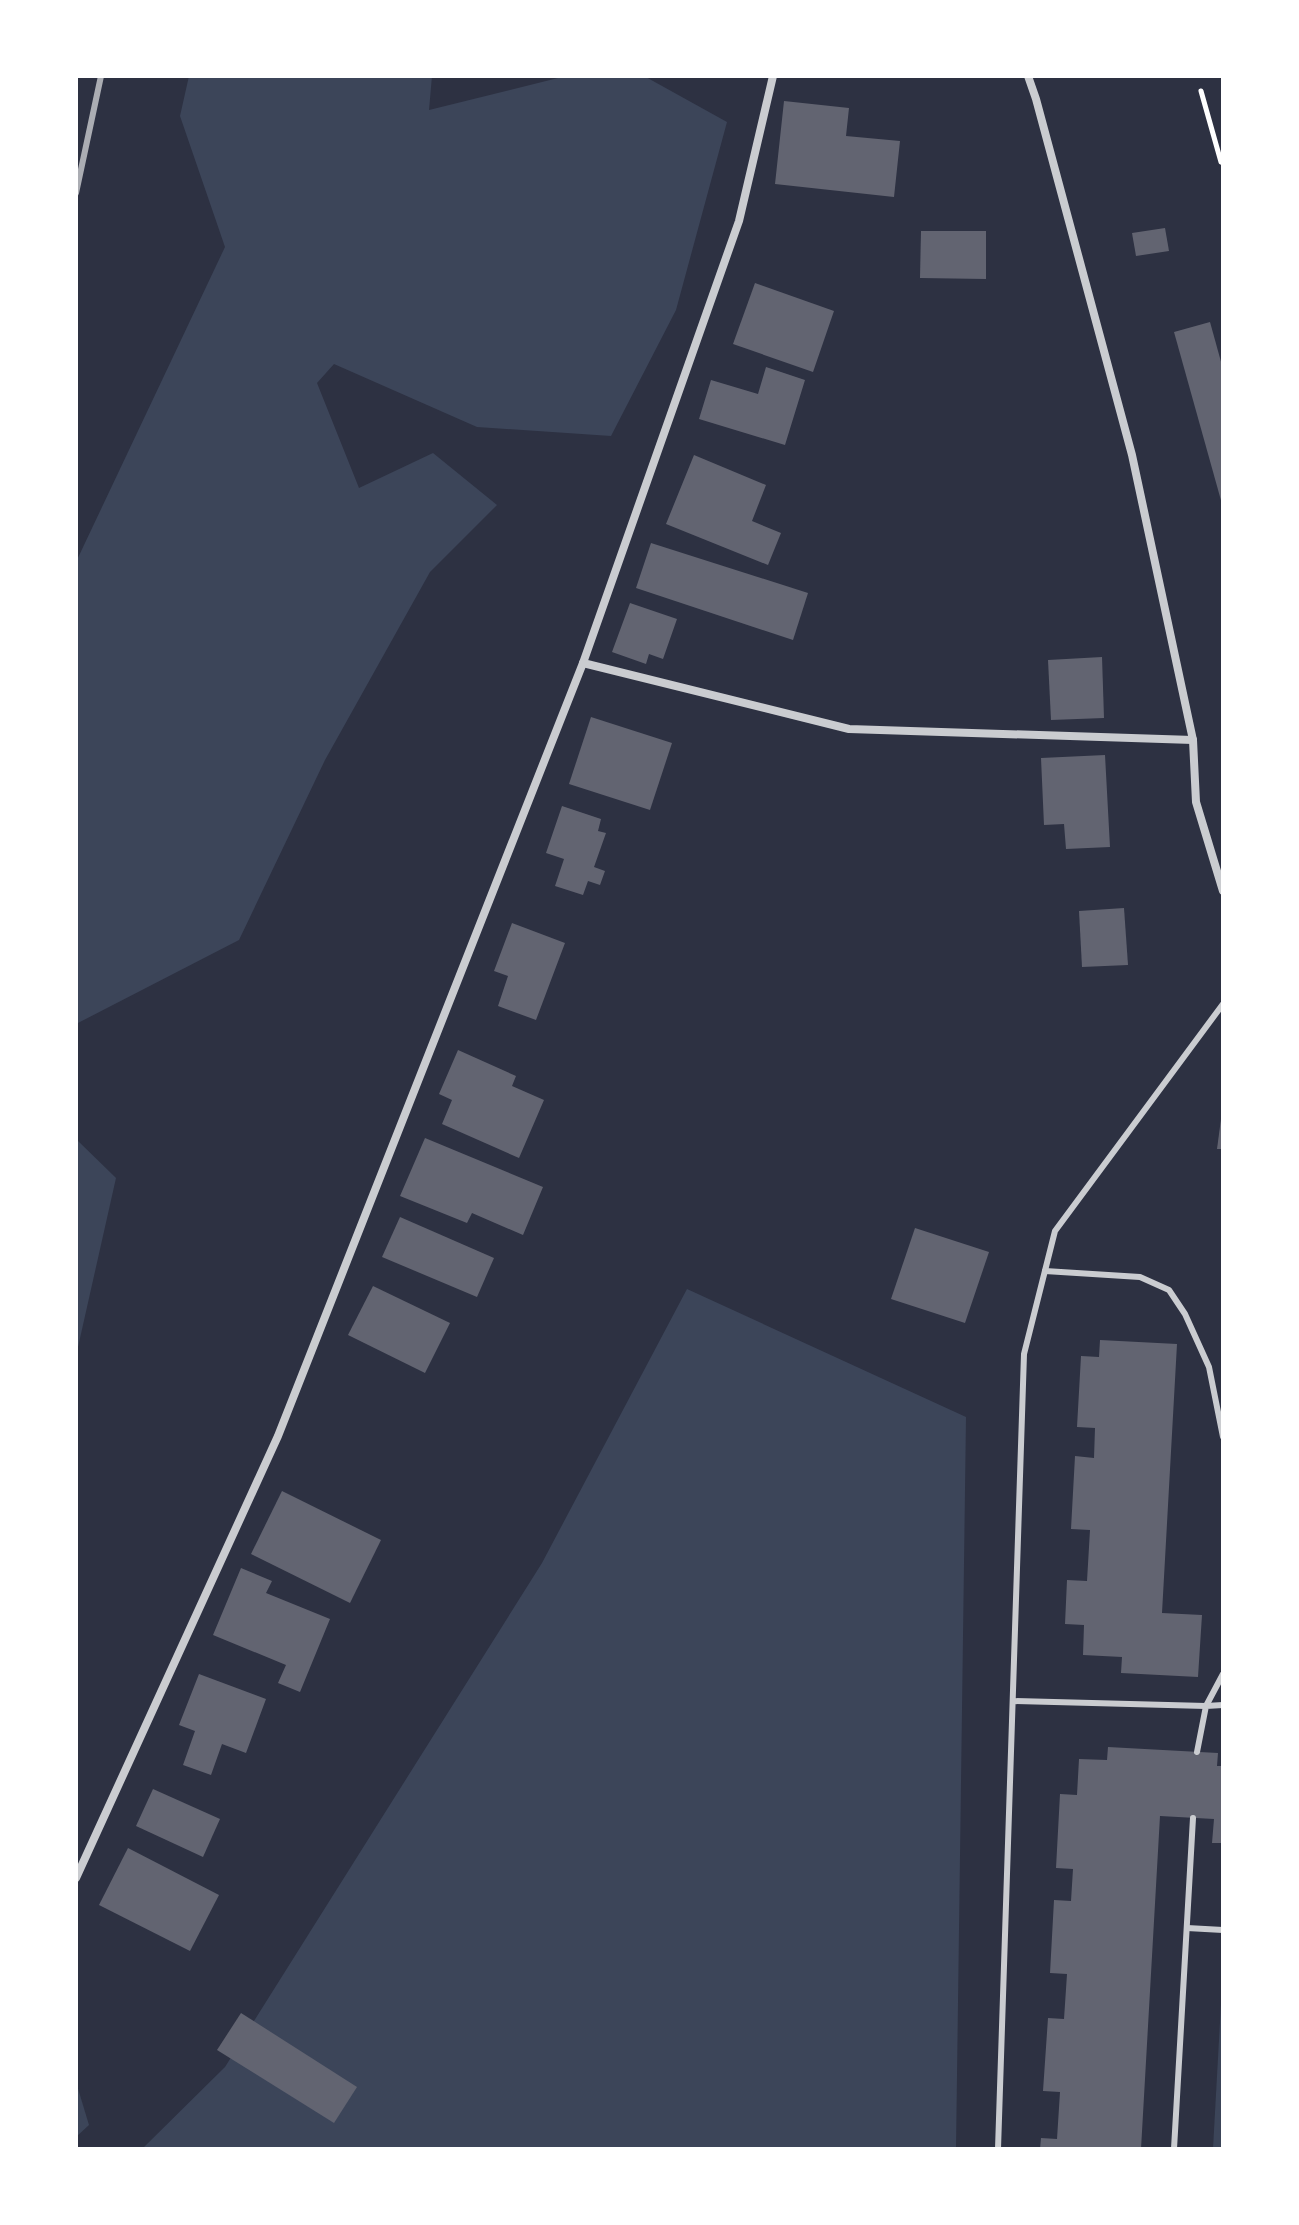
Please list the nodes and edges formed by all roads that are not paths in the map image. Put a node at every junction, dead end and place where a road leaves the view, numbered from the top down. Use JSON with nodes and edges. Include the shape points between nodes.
{"nodes":[{"id":1,"x":773,"y":76,"type":"edge"},
{"id":2,"x":1028,"y":76,"type":"edge"},
{"id":3,"x":583,"y":663,"type":"junction"},
{"id":4,"x":1193,"y":740,"type":"junction"},
{"id":5,"x":1223,"y":891,"type":"edge"},
{"id":6,"x":1223,"y":1004,"type":"edge"},
{"id":7,"x":1045,"y":1271,"type":"junction"},
{"id":8,"x":1223,"y":1437,"type":"edge"},
{"id":9,"x":1223,"y":1674,"type":"edge"},
{"id":10,"x":1013,"y":1701,"type":"junction"},
{"id":11,"x":1223,"y":1705,"type":"edge"},
{"id":12,"x":1206,"y":1706,"type":"junction"},
{"id":13,"x":1197,"y":1752,"type":"dead end"},
{"id":14,"x":1193,"y":1818,"type":"dead end"},
{"id":15,"x":76,"y":1878,"type":"edge"},
{"id":16,"x":1187,"y":1928,"type":"junction"},
{"id":17,"x":1223,"y":1930,"type":"edge"},
{"id":18,"x":998,"y":2149,"type":"edge"},
{"id":19,"x":1174,"y":2149,"type":"edge"}],
"edges":[{"from":1,"to":3,"type":"street","via":[[739,221]]},
{"from":2,"to":4,"type":"street","via":[[1132,455]]},
{"from":3,"to":4,"type":"street","via":[[849,729]]},
{"from":3,"to":15,"type":"street","via":[[278,1436]]},
{"from":4,"to":5,"type":"street","via":[[1196,802]]},
{"from":6,"to":7,"type":"lane","via":[[1055,1231]]},
{"from":7,"to":8,"type":"lane","via":[[1140,1277],[1169,1290],[1209,1367]]},
{"from":7,"to":10,"type":"lane","via":[[1024,1354]]},
{"from":9,"to":12,"type":"lane"},
{"from":10,"to":12,"type":"lane"},
{"from":10,"to":18,"type":"lane"},
{"from":11,"to":12,"type":"lane"},
{"from":12,"to":13,"type":"lane"},
{"from":14,"to":16,"type":"lane"},
{"from":16,"to":17,"type":"lane"},
{"from":16,"to":19,"type":"lane"}]}
